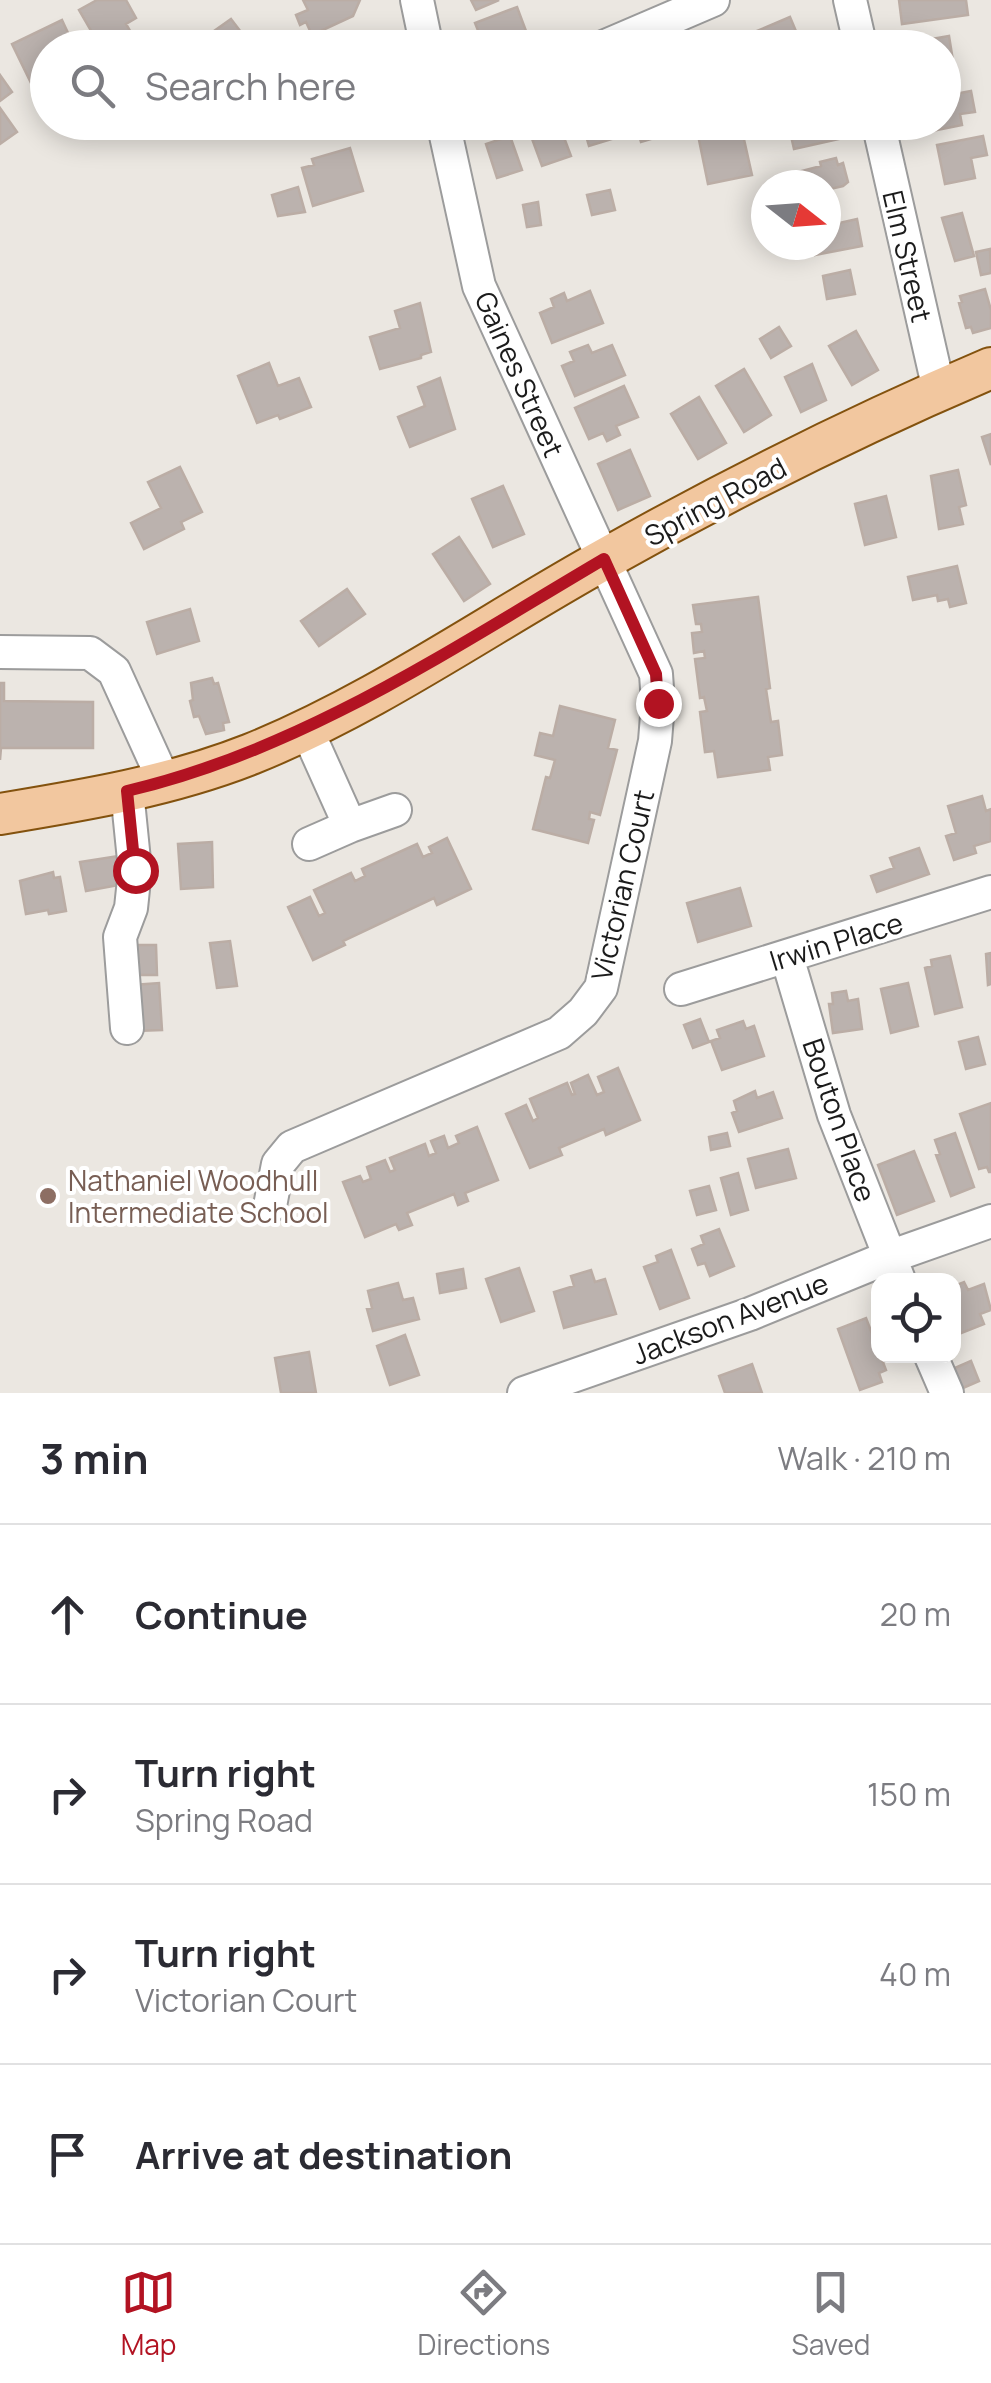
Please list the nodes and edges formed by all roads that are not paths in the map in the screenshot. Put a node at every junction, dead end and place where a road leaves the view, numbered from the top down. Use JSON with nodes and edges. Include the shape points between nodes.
{"nodes":[{"id":1,"x":417,"y":0,"type":"edge"},
{"id":2,"x":714,"y":0,"type":"edge"},
{"id":3,"x":850,"y":0,"type":"edge"},
{"id":4,"x":423,"y":30,"type":"edge"},
{"id":5,"x":644,"y":30,"type":"edge"},
{"id":6,"x":857,"y":30,"type":"edge"},
{"id":7,"x":447,"y":140,"type":"edge"},
{"id":8,"x":882,"y":140,"type":"edge"},
{"id":9,"x":991,"y":368,"type":"edge"},
{"id":10,"x":938,"y":390,"type":"junction"},
{"id":11,"x":604,"y":559,"type":"junction"},
{"id":12,"x":0,"y":652,"type":"edge"},
{"id":13,"x":306,"y":728,"type":"junction"},
{"id":14,"x":146,"y":787,"type":"junction"},
{"id":15,"x":395,"y":810,"type":"dead end"},
{"id":16,"x":0,"y":814,"type":"edge"},
{"id":17,"x":350,"y":826,"type":"junction"},
{"id":18,"x":309,"y":844,"type":"dead end"},
{"id":19,"x":991,"y":892,"type":"edge"},
{"id":20,"x":787,"y":957,"type":"junction"},
{"id":21,"x":681,"y":989,"type":"dead end"},
{"id":22,"x":127,"y":1028,"type":"dead end"},
{"id":23,"x":270,"y":1206,"type":"dead end"},
{"id":24,"x":991,"y":1222,"type":"edge"},
{"id":25,"x":894,"y":1269,"type":"edge"},
{"id":26,"x":934,"y":1363,"type":"edge"},
{"id":27,"x":524,"y":1393,"type":"edge"},
{"id":28,"x":947,"y":1393,"type":"edge"}],
"edges":[{"from":1,"to":4,"type":"street"},
{"from":2,"to":5,"type":"street"},
{"from":3,"to":6,"type":"street"},
{"from":7,"to":11,"type":"street","name":"Gaines Street","via":[[479,286]]},
{"from":8,"to":10,"type":"street","name":"Elm Street"},
{"from":9,"to":10,"type":"main road","name":"Spring Road"},
{"from":10,"to":11,"type":"main road","name":"Spring Road"},
{"from":11,"to":13,"type":"main road","name":"Spring Road"},
{"from":11,"to":23,"type":"street","name":"Victorian Court","via":[[656,674],[658,703],[601,988],[559,1033],[292,1147],[278,1164]]},
{"from":12,"to":14,"type":"street","via":[[90,653],[114,671]]},
{"from":13,"to":14,"type":"main road","name":"Spring Road","via":[[252,754]]},
{"from":13,"to":17,"type":"street"},
{"from":14,"to":16,"type":"main road","name":"Spring Road"},
{"from":14,"to":22,"type":"street","via":[[131,908],[120,937]]},
{"from":15,"to":17,"type":"street"},
{"from":17,"to":18,"type":"street"},
{"from":19,"to":20,"type":"street","name":"Irwin Place"},
{"from":20,"to":21,"type":"street","name":"Irwin Place"},
{"from":20,"to":25,"type":"street","name":"Bouton Place","via":[[834,1115]]},
{"from":24,"to":25,"type":"street","name":"Jackson Avenue"},
{"from":25,"to":27,"type":"street","name":"Jackson Avenue"},
{"from":26,"to":28,"type":"street"}]}
